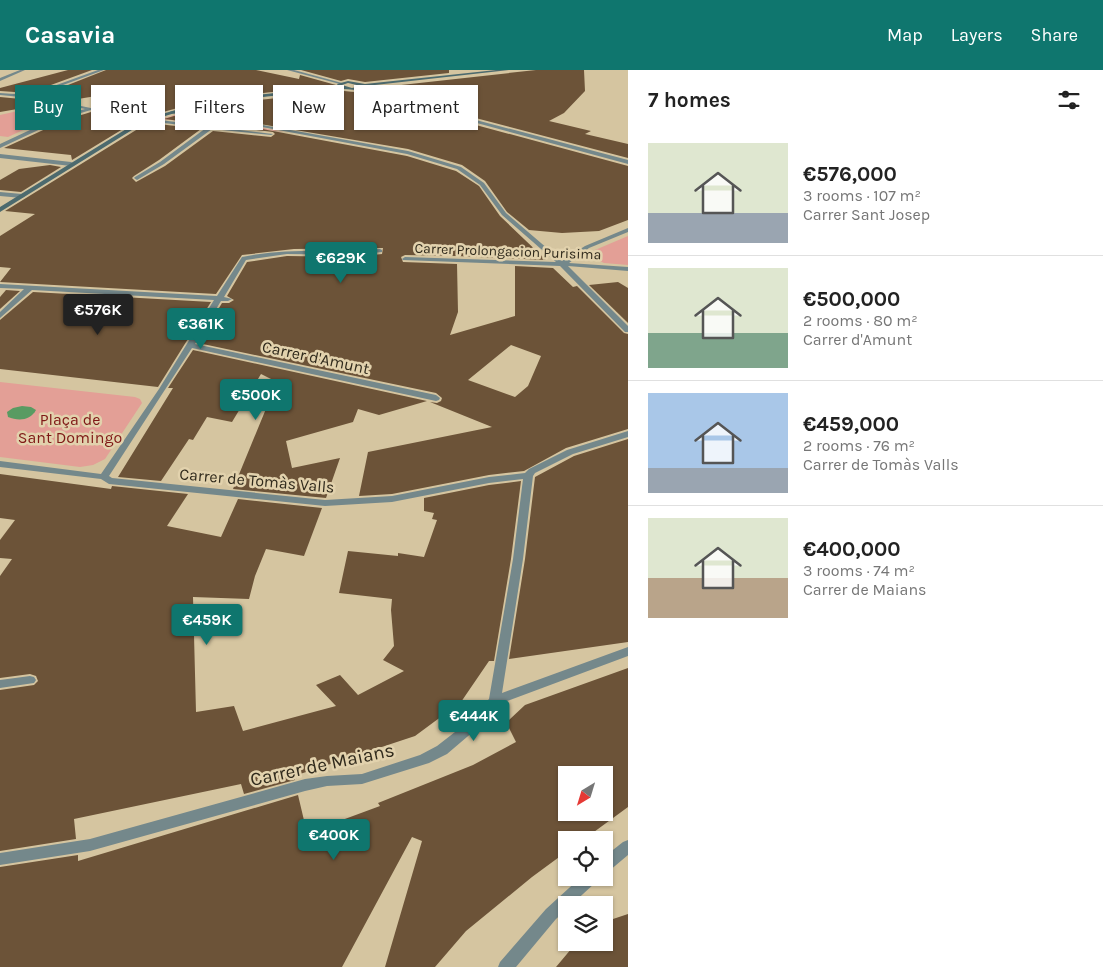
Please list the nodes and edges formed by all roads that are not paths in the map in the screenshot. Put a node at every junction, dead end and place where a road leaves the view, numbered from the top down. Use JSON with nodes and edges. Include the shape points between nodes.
{"nodes":[{"id":1,"x":23,"y":70,"type":"edge"},
{"id":2,"x":102,"y":70,"type":"edge"},
{"id":3,"x":289,"y":70,"type":"edge"},
{"id":4,"x":507,"y":70,"type":"edge"},
{"id":5,"x":0,"y":80,"type":"edge"},
{"id":6,"x":340,"y":83,"type":"joint"},
{"id":7,"x":59,"y":85,"type":"edge"},
{"id":8,"x":365,"y":85,"type":"joint"},
{"id":9,"x":344,"y":88,"type":"edge"},
{"id":10,"x":354,"y":89,"type":"edge"},
{"id":11,"x":0,"y":94,"type":"edge"},
{"id":12,"x":15,"y":95,"type":"edge"},
{"id":13,"x":273,"y":96,"type":"edge"},
{"id":14,"x":81,"y":107,"type":"edge"},
{"id":15,"x":90,"y":109,"type":"joint"},
{"id":16,"x":171,"y":112,"type":"junction"},
{"id":17,"x":165,"y":114,"type":"edge"},
{"id":18,"x":478,"y":122,"type":"edge"},
{"id":19,"x":128,"y":130,"type":"edge"},
{"id":20,"x":207,"y":130,"type":"edge"},
{"id":21,"x":237,"y":130,"type":"edge"},
{"id":22,"x":367,"y":145,"type":"junction"},
{"id":23,"x":0,"y":146,"type":"edge"},
{"id":24,"x":0,"y":156,"type":"edge"},
{"id":25,"x":628,"y":162,"type":"edge"},
{"id":26,"x":71,"y":164,"type":"junction"},
{"id":27,"x":137,"y":178,"type":"dead end"},
{"id":28,"x":0,"y":194,"type":"edge"},
{"id":29,"x":22,"y":196,"type":"junction"},
{"id":30,"x":0,"y":210,"type":"edge"},
{"id":31,"x":628,"y":230,"type":"edge"},
{"id":32,"x":380,"y":251,"type":"dead end"},
{"id":33,"x":575,"y":254,"type":"junction"},
{"id":34,"x":405,"y":259,"type":"dead end"},
{"id":35,"x":562,"y":264,"type":"junction"},
{"id":36,"x":610,"y":268,"type":"junction"},
{"id":37,"x":628,"y":269,"type":"edge"},
{"id":38,"x":0,"y":286,"type":"edge"},
{"id":39,"x":30,"y":288,"type":"junction"},
{"id":40,"x":219,"y":298,"type":"junction"},
{"id":41,"x":228,"y":299,"type":"dead end"},
{"id":42,"x":0,"y":316,"type":"edge"},
{"id":43,"x":628,"y":330,"type":"edge"},
{"id":44,"x":190,"y":344,"type":"junction"},
{"id":45,"x":436,"y":398,"type":"dead end"},
{"id":46,"x":628,"y":434,"type":"edge"},
{"id":47,"x":0,"y":464,"type":"edge"},
{"id":48,"x":104,"y":476,"type":"junction"},
{"id":49,"x":528,"y":476,"type":"junction"},
{"id":50,"x":628,"y":651,"type":"edge"},
{"id":51,"x":30,"y":680,"type":"dead end"},
{"id":52,"x":0,"y":684,"type":"edge"},
{"id":53,"x":495,"y":701,"type":"junction"},
{"id":54,"x":628,"y":846,"type":"edge"},
{"id":55,"x":613,"y":858,"type":"edge"},
{"id":56,"x":0,"y":859,"type":"edge"},
{"id":57,"x":581,"y":886,"type":"edge"},
{"id":58,"x":506,"y":967,"type":"edge"}],
"edges":[{"from":1,"to":5,"type":"street"},
{"from":2,"to":7,"type":"street"},
{"from":3,"to":6,"type":"street"},
{"from":4,"to":8,"type":"street"},
{"from":6,"to":8,"type":"street"},
{"from":9,"to":10,"type":"street"},
{"from":11,"to":12,"type":"street"},
{"from":13,"to":16,"type":"street"},
{"from":14,"to":15,"type":"street"},
{"from":15,"to":23,"type":"street","via":[[57,119]]},
{"from":16,"to":17,"type":"street"},
{"from":16,"to":22,"type":"street"},
{"from":18,"to":25,"type":"street"},
{"from":19,"to":26,"type":"street"},
{"from":20,"to":27,"type":"street"},
{"from":21,"to":22,"type":"street"},
{"from":22,"to":35,"type":"street","via":[[419,155],[467,172],[482,184],[517,226]]},
{"from":24,"to":26,"type":"street"},
{"from":26,"to":29,"type":"street"},
{"from":28,"to":29,"type":"street"},
{"from":29,"to":30,"type":"street"},
{"from":31,"to":33,"type":"street"},
{"from":32,"to":40,"type":"street","via":[[291,252],[244,258]]},
{"from":33,"to":35,"type":"street"},
{"from":33,"to":36,"type":"street","via":[[588,263]]},
{"from":34,"to":35,"type":"street","name":"Carrer Prolongacion Purisima"},
{"from":35,"to":36,"type":"street","name":"Carrer Prolongacion Purisima"},
{"from":35,"to":43,"type":"street"},
{"from":36,"to":37,"type":"street"},
{"from":38,"to":39,"type":"street"},
{"from":39,"to":40,"type":"street"},
{"from":39,"to":42,"type":"street"},
{"from":40,"to":41,"type":"street"},
{"from":40,"to":44,"type":"street"},
{"from":44,"to":45,"type":"street","name":"Carrer d'Amunt"},
{"from":44,"to":48,"type":"street"},
{"from":46,"to":49,"type":"street","via":[[570,452]]},
{"from":47,"to":48,"type":"street"},
{"from":48,"to":49,"type":"street","name":"Carrer de Tomàs Valls","via":[[109,481],[325,504],[392,499],[489,480]]},
{"from":49,"to":53,"type":"street"},
{"from":50,"to":53,"type":"street","name":"Carrer de Maians"},
{"from":51,"to":52,"type":"street"},
{"from":53,"to":56,"type":"street","name":"Carrer de Maians","via":[[442,750],[404,767],[362,779],[305,785],[90,845]]},
{"from":54,"to":55,"type":"street"},
{"from":57,"to":58,"type":"street","via":[[551,914]]}]}
